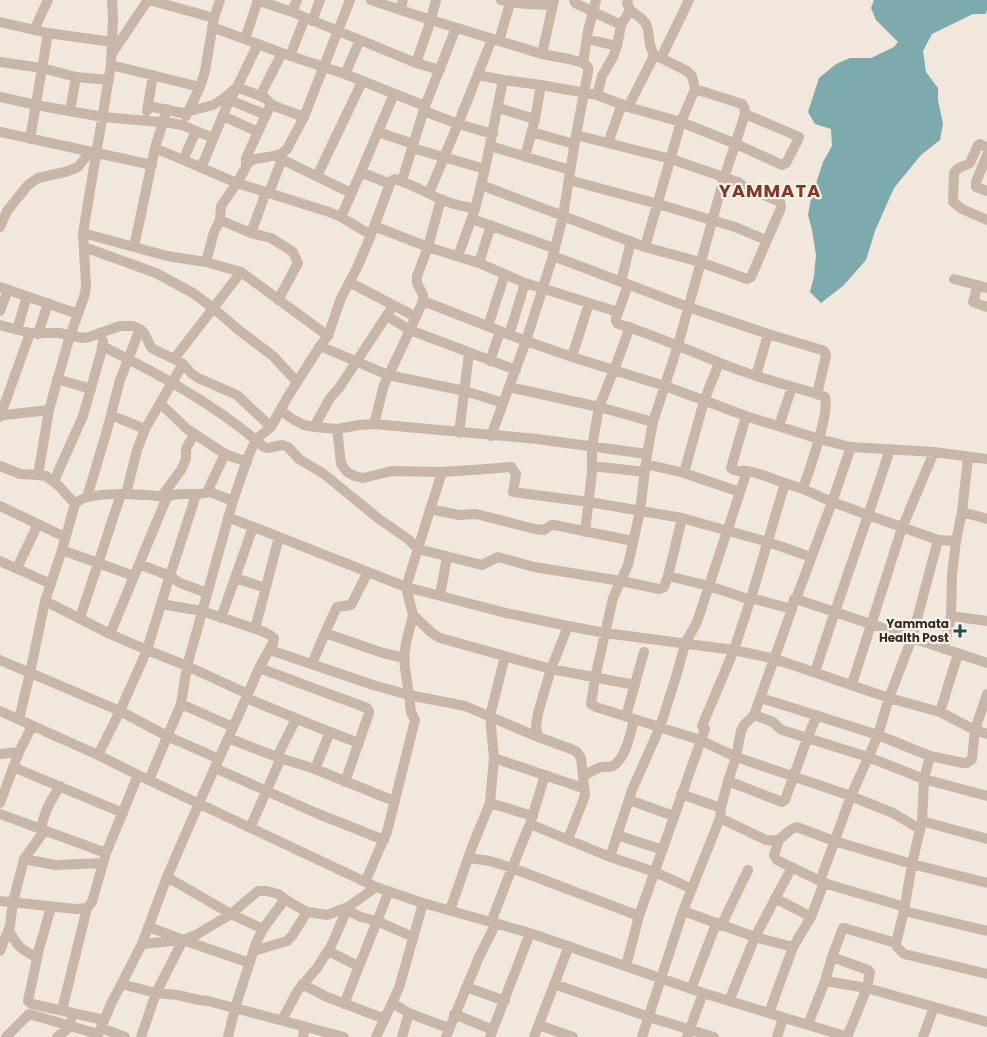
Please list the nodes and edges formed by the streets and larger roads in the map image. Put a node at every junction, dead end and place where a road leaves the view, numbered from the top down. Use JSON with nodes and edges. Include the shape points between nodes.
{"nodes":[{"id":1,"x":48,"y":0,"type":"edge"},
{"id":2,"x":112,"y":0,"type":"edge"},
{"id":3,"x":148,"y":0,"type":"edge"},
{"id":4,"x":220,"y":0,"type":"edge"},
{"id":5,"x":257,"y":0,"type":"edge"},
{"id":6,"x":297,"y":0,"type":"edge"},
{"id":7,"x":320,"y":0,"type":"edge"},
{"id":8,"x":350,"y":0,"type":"edge"},
{"id":9,"x":371,"y":0,"type":"edge"},
{"id":10,"x":436,"y":0,"type":"edge"},
{"id":11,"x":574,"y":0,"type":"edge"},
{"id":12,"x":596,"y":0,"type":"edge"},
{"id":13,"x":689,"y":0,"type":"edge"},
{"id":14,"x":165,"y":2,"type":"edge"},
{"id":15,"x":506,"y":2,"type":"edge"},
{"id":16,"x":553,"y":2,"type":"edge"},
{"id":17,"x":626,"y":3,"type":"edge"},
{"id":18,"x":402,"y":5,"type":"edge"},
{"id":19,"x":593,"y":11,"type":"junction"},
{"id":20,"x":292,"y":12,"type":"junction"},
{"id":21,"x":309,"y":19,"type":"junction"},
{"id":22,"x":431,"y":20,"type":"junction"},
{"id":23,"x":0,"y":22,"type":"edge"},
{"id":24,"x":213,"y":22,"type":"junction"},
{"id":25,"x":621,"y":25,"type":"junction"},
{"id":26,"x":456,"y":28,"type":"junction"},
{"id":27,"x":34,"y":30,"type":"junction"},
{"id":28,"x":338,"y":31,"type":"junction"},
{"id":29,"x":48,"y":33,"type":"junction"},
{"id":30,"x":245,"y":39,"type":"junction"},
{"id":31,"x":587,"y":39,"type":"junction"},
{"id":32,"x":360,"y":40,"type":"junction"},
{"id":33,"x":496,"y":40,"type":"junction"},
{"id":34,"x":112,"y":42,"type":"junction"},
{"id":35,"x":258,"y":44,"type":"junction"},
{"id":36,"x":617,"y":46,"type":"junction"},
{"id":37,"x":112,"y":53,"type":"junction"},
{"id":38,"x":542,"y":54,"type":"junction"},
{"id":39,"x":286,"y":55,"type":"junction"},
{"id":40,"x":658,"y":57,"type":"junction"},
{"id":41,"x":0,"y":62,"type":"edge"},
{"id":42,"x":416,"y":63,"type":"junction"},
{"id":43,"x":584,"y":63,"type":"junction"},
{"id":44,"x":111,"y":65,"type":"junction"},
{"id":45,"x":324,"y":67,"type":"junction"},
{"id":46,"x":42,"y":68,"type":"junction"},
{"id":47,"x":440,"y":70,"type":"junction"},
{"id":48,"x":345,"y":74,"type":"junction"},
{"id":49,"x":153,"y":75,"type":"junction"},
{"id":50,"x":478,"y":75,"type":"junction"},
{"id":51,"x":76,"y":77,"type":"junction"},
{"id":52,"x":108,"y":80,"type":"junction"},
{"id":53,"x":503,"y":80,"type":"junction"},
{"id":54,"x":362,"y":82,"type":"junction"},
{"id":55,"x":541,"y":84,"type":"junction"},
{"id":56,"x":200,"y":87,"type":"junction"},
{"id":57,"x":237,"y":88,"type":"junction"},
{"id":58,"x":695,"y":89,"type":"junction"},
{"id":59,"x":584,"y":93,"type":"junction"},
{"id":60,"x":394,"y":94,"type":"junction"},
{"id":61,"x":597,"y":95,"type":"junction"},
{"id":62,"x":260,"y":96,"type":"junction"},
{"id":63,"x":0,"y":97,"type":"edge"},
{"id":64,"x":230,"y":100,"type":"junction"},
{"id":65,"x":271,"y":104,"type":"junction"},
{"id":66,"x":36,"y":105,"type":"junction"},
{"id":67,"x":625,"y":105,"type":"junction"},
{"id":68,"x":148,"y":106,"type":"junction"},
{"id":69,"x":424,"y":108,"type":"junction"},
{"id":70,"x":498,"y":108,"type":"junction"},
{"id":71,"x":167,"y":109,"type":"junction"},
{"id":72,"x":70,"y":111,"type":"junction"},
{"id":73,"x":188,"y":112,"type":"junction"},
{"id":74,"x":745,"y":114,"type":"junction"},
{"id":75,"x":223,"y":116,"type":"junction"},
{"id":76,"x":266,"y":116,"type":"junction"},
{"id":77,"x":103,"y":117,"type":"junction"},
{"id":78,"x":304,"y":117,"type":"junction"},
{"id":79,"x":535,"y":119,"type":"junction"},
{"id":80,"x":145,"y":121,"type":"junction"},
{"id":81,"x":681,"y":122,"type":"junction"},
{"id":82,"x":163,"y":123,"type":"junction"},
{"id":83,"x":458,"y":124,"type":"junction"},
{"id":84,"x":182,"y":125,"type":"junction"},
{"id":85,"x":196,"y":131,"type":"junction"},
{"id":86,"x":0,"y":132,"type":"edge"},
{"id":87,"x":258,"y":132,"type":"junction"},
{"id":88,"x":378,"y":132,"type":"junction"},
{"id":89,"x":532,"y":132,"type":"junction"},
{"id":90,"x":493,"y":134,"type":"junction"},
{"id":91,"x":213,"y":138,"type":"junction"},
{"id":92,"x":30,"y":139,"type":"junction"},
{"id":93,"x":575,"y":139,"type":"junction"},
{"id":94,"x":608,"y":143,"type":"junction"},
{"id":95,"x":736,"y":144,"type":"junction"},
{"id":96,"x":413,"y":146,"type":"junction"},
{"id":97,"x":490,"y":146,"type":"junction"},
{"id":98,"x":155,"y":148,"type":"junction"},
{"id":99,"x":987,"y":148,"type":"edge"},
{"id":100,"x":93,"y":153,"type":"junction"},
{"id":101,"x":987,"y":155,"type":"edge"},
{"id":102,"x":278,"y":157,"type":"junction"},
{"id":103,"x":444,"y":157,"type":"junction"},
{"id":104,"x":525,"y":157,"type":"junction"},
{"id":105,"x":671,"y":159,"type":"junction"},
{"id":106,"x":182,"y":160,"type":"junction"},
{"id":107,"x":152,"y":165,"type":"junction"},
{"id":108,"x":246,"y":167,"type":"junction"},
{"id":109,"x":201,"y":168,"type":"junction"},
{"id":110,"x":485,"y":169,"type":"junction"},
{"id":111,"x":360,"y":174,"type":"junction"},
{"id":112,"x":569,"y":175,"type":"junction"},
{"id":113,"x":317,"y":176,"type":"junction"},
{"id":114,"x":724,"y":178,"type":"junction"},
{"id":115,"x":402,"y":181,"type":"junction"},
{"id":116,"x":237,"y":183,"type":"junction"},
{"id":117,"x":390,"y":184,"type":"junction"},
{"id":118,"x":481,"y":185,"type":"junction"},
{"id":119,"x":987,"y":191,"type":"edge"},
{"id":120,"x":267,"y":193,"type":"junction"},
{"id":121,"x":351,"y":193,"type":"junction"},
{"id":122,"x":429,"y":193,"type":"junction"},
{"id":123,"x":441,"y":199,"type":"junction"},
{"id":124,"x":658,"y":204,"type":"junction"},
{"id":125,"x":473,"y":214,"type":"junction"},
{"id":126,"x":563,"y":216,"type":"junction"},
{"id":127,"x":341,"y":217,"type":"junction"},
{"id":128,"x":220,"y":220,"type":"junction"},
{"id":129,"x":987,"y":220,"type":"edge"},
{"id":130,"x":712,"y":221,"type":"junction"},
{"id":131,"x":490,"y":225,"type":"junction"},
{"id":132,"x":0,"y":226,"type":"edge"},
{"id":133,"x":373,"y":230,"type":"junction"},
{"id":134,"x":83,"y":233,"type":"junction"},
{"id":135,"x":251,"y":233,"type":"junction"},
{"id":136,"x":766,"y":240,"type":"junction"},
{"id":137,"x":631,"y":241,"type":"junction"},
{"id":138,"x":84,"y":247,"type":"junction"},
{"id":139,"x":134,"y":247,"type":"junction"},
{"id":140,"x":428,"y":247,"type":"junction"},
{"id":141,"x":646,"y":247,"type":"junction"},
{"id":142,"x":553,"y":252,"type":"junction"},
{"id":143,"x":458,"y":256,"type":"junction"},
{"id":144,"x":206,"y":262,"type":"junction"},
{"id":145,"x":700,"y":262,"type":"junction"},
{"id":146,"x":479,"y":263,"type":"junction"},
{"id":147,"x":242,"y":272,"type":"junction"},
{"id":148,"x":505,"y":274,"type":"junction"},
{"id":149,"x":954,"y":279,"type":"dead end"},
{"id":150,"x":349,"y":282,"type":"junction"},
{"id":151,"x":525,"y":283,"type":"junction"},
{"id":152,"x":625,"y":283,"type":"junction"},
{"id":153,"x":982,"y":287,"type":"edge"},
{"id":154,"x":4,"y":288,"type":"edge"},
{"id":155,"x":542,"y":289,"type":"junction"},
{"id":156,"x":27,"y":296,"type":"junction"},
{"id":157,"x":278,"y":300,"type":"junction"},
{"id":158,"x":423,"y":300,"type":"junction"},
{"id":159,"x":48,"y":303,"type":"junction"},
{"id":160,"x":589,"y":303,"type":"junction"},
{"id":161,"x":393,"y":306,"type":"junction"},
{"id":162,"x":688,"y":307,"type":"junction"},
{"id":163,"x":987,"y":307,"type":"edge"},
{"id":164,"x":214,"y":308,"type":"junction"},
{"id":165,"x":0,"y":311,"type":"edge"},
{"id":166,"x":618,"y":312,"type":"junction"},
{"id":167,"x":78,"y":314,"type":"junction"},
{"id":168,"x":387,"y":316,"type":"junction"},
{"id":169,"x":416,"y":317,"type":"junction"},
{"id":170,"x":0,"y":325,"type":"edge"},
{"id":171,"x":488,"y":326,"type":"junction"},
{"id":172,"x":630,"y":327,"type":"junction"},
{"id":173,"x":140,"y":329,"type":"junction"},
{"id":174,"x":17,"y":330,"type":"junction"},
{"id":175,"x":410,"y":330,"type":"junction"},
{"id":176,"x":104,"y":331,"type":"junction"},
{"id":177,"x":34,"y":333,"type":"junction"},
{"id":178,"x":505,"y":333,"type":"junction"},
{"id":179,"x":768,"y":334,"type":"junction"},
{"id":180,"x":71,"y":336,"type":"junction"},
{"id":181,"x":328,"y":336,"type":"junction"},
{"id":182,"x":526,"y":341,"type":"junction"},
{"id":183,"x":678,"y":345,"type":"junction"},
{"id":184,"x":102,"y":346,"type":"junction"},
{"id":185,"x":320,"y":346,"type":"junction"},
{"id":186,"x":469,"y":353,"type":"junction"},
{"id":187,"x":572,"y":357,"type":"junction"},
{"id":188,"x":129,"y":359,"type":"junction"},
{"id":189,"x":356,"y":361,"type":"junction"},
{"id":190,"x":490,"y":361,"type":"junction"},
{"id":191,"x":178,"y":362,"type":"junction"},
{"id":192,"x":719,"y":363,"type":"junction"},
{"id":193,"x":516,"y":370,"type":"junction"},
{"id":194,"x":614,"y":370,"type":"junction"},
{"id":195,"x":388,"y":375,"type":"junction"},
{"id":196,"x":756,"y":376,"type":"junction"},
{"id":197,"x":57,"y":379,"type":"junction"},
{"id":198,"x":297,"y":382,"type":"junction"},
{"id":199,"x":172,"y":383,"type":"junction"},
{"id":200,"x":665,"y":386,"type":"junction"},
{"id":201,"x":509,"y":387,"type":"junction"},
{"id":202,"x":792,"y":387,"type":"junction"},
{"id":203,"x":91,"y":389,"type":"junction"},
{"id":204,"x":465,"y":391,"type":"junction"},
{"id":205,"x":817,"y":394,"type":"junction"},
{"id":206,"x":4,"y":395,"type":"edge"},
{"id":207,"x":704,"y":401,"type":"junction"},
{"id":208,"x":160,"y":403,"type":"junction"},
{"id":209,"x":503,"y":403,"type":"junction"},
{"id":210,"x":599,"y":407,"type":"junction"},
{"id":211,"x":49,"y":410,"type":"junction"},
{"id":212,"x":281,"y":411,"type":"junction"},
{"id":213,"x":0,"y":415,"type":"edge"},
{"id":214,"x":111,"y":415,"type":"junction"},
{"id":215,"x":746,"y":416,"type":"junction"},
{"id":216,"x":653,"y":422,"type":"junction"},
{"id":217,"x":374,"y":424,"type":"junction"},
{"id":218,"x":779,"y":426,"type":"junction"},
{"id":219,"x":271,"y":427,"type":"junction"},
{"id":220,"x":314,"y":427,"type":"junction"},
{"id":221,"x":145,"y":429,"type":"junction"},
{"id":222,"x":338,"y":429,"type":"junction"},
{"id":223,"x":459,"y":433,"type":"junction"},
{"id":224,"x":194,"y":434,"type":"junction"},
{"id":225,"x":491,"y":436,"type":"junction"},
{"id":226,"x":819,"y":439,"type":"junction"},
{"id":227,"x":257,"y":441,"type":"junction"},
{"id":228,"x":592,"y":447,"type":"junction"},
{"id":229,"x":850,"y":447,"type":"junction"},
{"id":230,"x":890,"y":449,"type":"junction"},
{"id":231,"x":934,"y":452,"type":"junction"},
{"id":232,"x":225,"y":454,"type":"junction"},
{"id":233,"x":647,"y":454,"type":"junction"},
{"id":234,"x":968,"y":458,"type":"junction"},
{"id":235,"x":987,"y":459,"type":"edge"},
{"id":236,"x":247,"y":462,"type":"junction"},
{"id":237,"x":0,"y":466,"type":"edge"},
{"id":238,"x":592,"y":466,"type":"junction"},
{"id":239,"x":645,"y":468,"type":"junction"},
{"id":240,"x":747,"y":471,"type":"junction"},
{"id":241,"x":442,"y":472,"type":"junction"},
{"id":242,"x":684,"y":473,"type":"junction"},
{"id":243,"x":38,"y":474,"type":"junction"},
{"id":244,"x":54,"y":481,"type":"junction"},
{"id":245,"x":785,"y":483,"type":"junction"},
{"id":246,"x":803,"y":489,"type":"junction"},
{"id":247,"x":740,"y":492,"type":"junction"},
{"id":248,"x":202,"y":493,"type":"junction"},
{"id":249,"x":124,"y":494,"type":"junction"},
{"id":250,"x":165,"y":496,"type":"junction"},
{"id":251,"x":87,"y":497,"type":"junction"},
{"id":252,"x":233,"y":501,"type":"junction"},
{"id":253,"x":589,"y":502,"type":"junction"},
{"id":254,"x":832,"y":502,"type":"junction"},
{"id":255,"x":75,"y":504,"type":"junction"},
{"id":256,"x":0,"y":506,"type":"edge"},
{"id":257,"x":430,"y":508,"type":"junction"},
{"id":258,"x":640,"y":511,"type":"junction"},
{"id":259,"x":962,"y":512,"type":"junction"},
{"id":260,"x":869,"y":514,"type":"junction"},
{"id":261,"x":228,"y":517,"type":"junction"},
{"id":262,"x":682,"y":518,"type":"junction"},
{"id":263,"x":987,"y":519,"type":"edge"},
{"id":264,"x":38,"y":524,"type":"junction"},
{"id":265,"x":253,"y":527,"type":"junction"},
{"id":266,"x":902,"y":528,"type":"junction"},
{"id":267,"x":728,"y":530,"type":"junction"},
{"id":268,"x":585,"y":532,"type":"junction"},
{"id":269,"x":65,"y":537,"type":"junction"},
{"id":270,"x":279,"y":537,"type":"junction"},
{"id":271,"x":938,"y":540,"type":"junction"},
{"id":272,"x":633,"y":541,"type":"junction"},
{"id":273,"x":956,"y":541,"type":"junction"},
{"id":274,"x":768,"y":542,"type":"junction"},
{"id":275,"x":418,"y":549,"type":"junction"},
{"id":276,"x":62,"y":550,"type":"junction"},
{"id":277,"x":447,"y":557,"type":"junction"},
{"id":278,"x":811,"y":557,"type":"junction"},
{"id":279,"x":0,"y":561,"type":"edge"},
{"id":280,"x":98,"y":563,"type":"junction"},
{"id":281,"x":139,"y":564,"type":"junction"},
{"id":282,"x":17,"y":568,"type":"junction"},
{"id":283,"x":368,"y":572,"type":"junction"},
{"id":284,"x":134,"y":576,"type":"junction"},
{"id":285,"x":170,"y":576,"type":"junction"},
{"id":286,"x":668,"y":576,"type":"junction"},
{"id":287,"x":235,"y":578,"type":"junction"},
{"id":288,"x":621,"y":581,"type":"junction"},
{"id":289,"x":51,"y":584,"type":"junction"},
{"id":290,"x":709,"y":586,"type":"junction"},
{"id":291,"x":406,"y":587,"type":"junction"},
{"id":292,"x":266,"y":588,"type":"junction"},
{"id":293,"x":441,"y":590,"type":"dead end"},
{"id":294,"x":207,"y":593,"type":"junction"},
{"id":295,"x":751,"y":599,"type":"junction"},
{"id":296,"x":796,"y":599,"type":"junction"},
{"id":297,"x":45,"y":601,"type":"junction"},
{"id":298,"x":161,"y":604,"type":"junction"},
{"id":299,"x":792,"y":609,"type":"junction"},
{"id":300,"x":202,"y":612,"type":"junction"},
{"id":301,"x":834,"y":612,"type":"junction"},
{"id":302,"x":413,"y":615,"type":"junction"},
{"id":303,"x":951,"y":616,"type":"junction"},
{"id":304,"x":80,"y":618,"type":"junction"},
{"id":305,"x":221,"y":618,"type":"junction"},
{"id":306,"x":986,"y":618,"type":"edge"},
{"id":307,"x":871,"y":624,"type":"junction"},
{"id":308,"x":568,"y":626,"type":"junction"},
{"id":309,"x":255,"y":629,"type":"junction"},
{"id":310,"x":326,"y":633,"type":"junction"},
{"id":311,"x":605,"y":633,"type":"junction"},
{"id":312,"x":110,"y":634,"type":"junction"},
{"id":313,"x":912,"y":638,"type":"junction"},
{"id":314,"x":685,"y":644,"type":"junction"},
{"id":315,"x":147,"y":650,"type":"junction"},
{"id":316,"x":270,"y":650,"type":"junction"},
{"id":317,"x":734,"y":650,"type":"junction"},
{"id":318,"x":944,"y":650,"type":"junction"},
{"id":319,"x":644,"y":652,"type":"dead end"},
{"id":320,"x":958,"y":654,"type":"junction"},
{"id":321,"x":505,"y":656,"type":"junction"},
{"id":322,"x":405,"y":658,"type":"junction"},
{"id":323,"x":775,"y":659,"type":"junction"},
{"id":324,"x":0,"y":660,"type":"edge"},
{"id":325,"x":312,"y":664,"type":"junction"},
{"id":326,"x":987,"y":664,"type":"edge"},
{"id":327,"x":187,"y":666,"type":"junction"},
{"id":328,"x":259,"y":668,"type":"junction"},
{"id":329,"x":551,"y":669,"type":"junction"},
{"id":330,"x":814,"y":672,"type":"junction"},
{"id":331,"x":30,"y":673,"type":"junction"},
{"id":332,"x":595,"y":678,"type":"junction"},
{"id":333,"x":852,"y":684,"type":"junction"},
{"id":334,"x":635,"y":685,"type":"junction"},
{"id":335,"x":987,"y":694,"type":"edge"},
{"id":336,"x":410,"y":695,"type":"junction"},
{"id":337,"x":247,"y":696,"type":"junction"},
{"id":338,"x":761,"y":698,"type":"junction"},
{"id":339,"x":890,"y":698,"type":"junction"},
{"id":340,"x":181,"y":704,"type":"junction"},
{"id":341,"x":0,"y":711,"type":"edge"},
{"id":342,"x":120,"y":711,"type":"junction"},
{"id":343,"x":940,"y":712,"type":"junction"},
{"id":344,"x":754,"y":715,"type":"junction"},
{"id":345,"x":817,"y":715,"type":"junction"},
{"id":346,"x":490,"y":716,"type":"junction"},
{"id":347,"x":630,"y":717,"type":"junction"},
{"id":348,"x":296,"y":719,"type":"junction"},
{"id":349,"x":19,"y":720,"type":"junction"},
{"id":350,"x":32,"y":726,"type":"junction"},
{"id":351,"x":233,"y":727,"type":"junction"},
{"id":352,"x":660,"y":727,"type":"junction"},
{"id":353,"x":975,"y":730,"type":"junction"},
{"id":354,"x":330,"y":732,"type":"junction"},
{"id":355,"x":987,"y":734,"type":"edge"},
{"id":356,"x":878,"y":735,"type":"junction"},
{"id":357,"x":167,"y":736,"type":"junction"},
{"id":358,"x":538,"y":737,"type":"junction"},
{"id":359,"x":228,"y":738,"type":"junction"},
{"id":360,"x":807,"y":739,"type":"junction"},
{"id":361,"x":700,"y":740,"type":"junction"},
{"id":362,"x":359,"y":743,"type":"junction"},
{"id":363,"x":19,"y":752,"type":"junction"},
{"id":364,"x":1,"y":753,"type":"edge"},
{"id":365,"x":98,"y":755,"type":"junction"},
{"id":366,"x":930,"y":756,"type":"junction"},
{"id":367,"x":279,"y":757,"type":"junction"},
{"id":368,"x":736,"y":757,"type":"junction"},
{"id":369,"x":868,"y":757,"type":"junction"},
{"id":370,"x":494,"y":758,"type":"junction"},
{"id":371,"x":217,"y":764,"type":"junction"},
{"id":372,"x":13,"y":767,"type":"junction"},
{"id":373,"x":315,"y":769,"type":"junction"},
{"id":374,"x":138,"y":775,"type":"junction"},
{"id":375,"x":545,"y":775,"type":"junction"},
{"id":376,"x":583,"y":776,"type":"junction"},
{"id":377,"x":794,"y":776,"type":"junction"},
{"id":378,"x":924,"y":779,"type":"junction"},
{"id":379,"x":149,"y":780,"type":"junction"},
{"id":380,"x":345,"y":782,"type":"junction"},
{"id":381,"x":728,"y":782,"type":"junction"},
{"id":382,"x":60,"y":786,"type":"junction"},
{"id":383,"x":584,"y":788,"type":"junction"},
{"id":384,"x":266,"y":791,"type":"junction"},
{"id":385,"x":681,"y":794,"type":"junction"},
{"id":386,"x":851,"y":796,"type":"junction"},
{"id":387,"x":987,"y":796,"type":"edge"},
{"id":388,"x":629,"y":800,"type":"junction"},
{"id":389,"x":394,"y":802,"type":"junction"},
{"id":390,"x":0,"y":803,"type":"edge"},
{"id":391,"x":199,"y":803,"type":"junction"},
{"id":392,"x":490,"y":803,"type":"junction"},
{"id":393,"x":123,"y":813,"type":"junction"},
{"id":394,"x":720,"y":813,"type":"junction"},
{"id":395,"x":0,"y":814,"type":"edge"},
{"id":396,"x":674,"y":816,"type":"junction"},
{"id":397,"x":531,"y":820,"type":"junction"},
{"id":398,"x":921,"y":825,"type":"junction"},
{"id":399,"x":250,"y":828,"type":"junction"},
{"id":400,"x":43,"y":829,"type":"junction"},
{"id":401,"x":617,"y":836,"type":"junction"},
{"id":402,"x":568,"y":839,"type":"junction"},
{"id":403,"x":987,"y":839,"type":"edge"},
{"id":404,"x":384,"y":840,"type":"junction"},
{"id":405,"x":779,"y":840,"type":"junction"},
{"id":406,"x":834,"y":841,"type":"junction"},
{"id":407,"x":663,"y":850,"type":"junction"},
{"id":408,"x":610,"y":857,"type":"junction"},
{"id":409,"x":105,"y":858,"type":"junction"},
{"id":410,"x":469,"y":858,"type":"junction"},
{"id":411,"x":24,"y":859,"type":"junction"},
{"id":412,"x":912,"y":864,"type":"junction"},
{"id":413,"x":792,"y":867,"type":"junction"},
{"id":414,"x":512,"y":868,"type":"junction"},
{"id":415,"x":748,"y":870,"type":"dead end"},
{"id":416,"x":655,"y":872,"type":"junction"},
{"id":417,"x":167,"y":877,"type":"junction"},
{"id":418,"x":365,"y":882,"type":"junction"},
{"id":419,"x":822,"y":882,"type":"junction"},
{"id":420,"x":987,"y":883,"type":"edge"},
{"id":421,"x":376,"y":887,"type":"junction"},
{"id":422,"x":692,"y":889,"type":"junction"},
{"id":423,"x":389,"y":891,"type":"junction"},
{"id":424,"x":775,"y":898,"type":"junction"},
{"id":425,"x":285,"y":899,"type":"junction"},
{"id":426,"x":0,"y":901,"type":"edge"},
{"id":427,"x":13,"y":902,"type":"junction"},
{"id":428,"x":423,"y":902,"type":"junction"},
{"id":429,"x":51,"y":907,"type":"junction"},
{"id":430,"x":87,"y":908,"type":"junction"},
{"id":431,"x":347,"y":909,"type":"junction"},
{"id":432,"x":904,"y":909,"type":"junction"},
{"id":433,"x":450,"y":910,"type":"junction"},
{"id":434,"x":307,"y":912,"type":"junction"},
{"id":435,"x":683,"y":912,"type":"junction"},
{"id":436,"x":231,"y":914,"type":"junction"},
{"id":437,"x":639,"y":916,"type":"junction"},
{"id":438,"x":811,"y":918,"type":"junction"},
{"id":439,"x":377,"y":922,"type":"junction"},
{"id":440,"x":494,"y":923,"type":"junction"},
{"id":441,"x":719,"y":925,"type":"junction"},
{"id":442,"x":149,"y":927,"type":"junction"},
{"id":443,"x":263,"y":929,"type":"junction"},
{"id":444,"x":9,"y":930,"type":"junction"},
{"id":445,"x":987,"y":931,"type":"edge"},
{"id":446,"x":530,"y":933,"type":"junction"},
{"id":447,"x":413,"y":937,"type":"junction"},
{"id":448,"x":755,"y":937,"type":"junction"},
{"id":449,"x":183,"y":940,"type":"junction"},
{"id":450,"x":896,"y":943,"type":"junction"},
{"id":451,"x":142,"y":944,"type":"junction"},
{"id":452,"x":569,"y":946,"type":"junction"},
{"id":453,"x":793,"y":947,"type":"junction"},
{"id":454,"x":0,"y":951,"type":"edge"},
{"id":455,"x":254,"y":951,"type":"junction"},
{"id":456,"x":328,"y":952,"type":"junction"},
{"id":457,"x":832,"y":957,"type":"junction"},
{"id":458,"x":37,"y":958,"type":"junction"},
{"id":459,"x":250,"y":963,"type":"junction"},
{"id":460,"x":358,"y":966,"type":"junction"},
{"id":461,"x":626,"y":966,"type":"junction"},
{"id":462,"x":987,"y":974,"type":"edge"},
{"id":463,"x":662,"y":979,"type":"junction"},
{"id":464,"x":825,"y":981,"type":"junction"},
{"id":465,"x":122,"y":984,"type":"junction"},
{"id":466,"x":302,"y":984,"type":"junction"},
{"id":467,"x":554,"y":984,"type":"junction"},
{"id":468,"x":466,"y":987,"type":"junction"},
{"id":469,"x":867,"y":988,"type":"junction"},
{"id":470,"x":691,"y":989,"type":"junction"},
{"id":471,"x":156,"y":993,"type":"junction"},
{"id":472,"x":703,"y":993,"type":"junction"},
{"id":473,"x":505,"y":1001,"type":"junction"},
{"id":474,"x":729,"y":1002,"type":"junction"},
{"id":475,"x":392,"y":1003,"type":"junction"},
{"id":476,"x":344,"y":1004,"type":"junction"},
{"id":477,"x":934,"y":1007,"type":"junction"},
{"id":478,"x":234,"y":1008,"type":"junction"},
{"id":479,"x":62,"y":1010,"type":"junction"},
{"id":480,"x":75,"y":1013,"type":"junction"},
{"id":481,"x":409,"y":1013,"type":"junction"},
{"id":482,"x":769,"y":1013,"type":"junction"},
{"id":483,"x":454,"y":1014,"type":"junction"},
{"id":484,"x":649,"y":1017,"type":"junction"},
{"id":485,"x":783,"y":1018,"type":"junction"},
{"id":486,"x":384,"y":1019,"type":"junction"},
{"id":487,"x":282,"y":1020,"type":"junction"},
{"id":488,"x":987,"y":1022,"type":"edge"},
{"id":489,"x":69,"y":1025,"type":"junction"},
{"id":490,"x":538,"y":1025,"type":"junction"},
{"id":491,"x":808,"y":1025,"type":"junction"},
{"id":492,"x":100,"y":1030,"type":"edge"},
{"id":493,"x":304,"y":1032,"type":"edge"},
{"id":494,"x":447,"y":1033,"type":"edge"},
{"id":495,"x":492,"y":1033,"type":"edge"},
{"id":496,"x":688,"y":1033,"type":"edge"},
{"id":497,"x":823,"y":1034,"type":"edge"},
{"id":498,"x":6,"y":1037,"type":"edge"},
{"id":499,"x":57,"y":1037,"type":"edge"},
{"id":500,"x":125,"y":1037,"type":"edge"},
{"id":501,"x":141,"y":1037,"type":"edge"},
{"id":502,"x":228,"y":1037,"type":"edge"},
{"id":503,"x":344,"y":1037,"type":"edge"},
{"id":504,"x":376,"y":1037,"type":"edge"},
{"id":505,"x":402,"y":1037,"type":"edge"},
{"id":506,"x":534,"y":1037,"type":"edge"},
{"id":507,"x":574,"y":1037,"type":"edge"},
{"id":508,"x":642,"y":1037,"type":"edge"},
{"id":509,"x":714,"y":1037,"type":"edge"},
{"id":510,"x":777,"y":1037,"type":"edge"},
{"id":511,"x":847,"y":1037,"type":"edge"},
{"id":512,"x":923,"y":1037,"type":"edge"}],
"edges":[{"from":1,"to":27,"type":"street"},
{"from":2,"to":34,"type":"street"},
{"from":3,"to":14,"type":"street"},
{"from":3,"to":37,"type":"street"},
{"from":4,"to":24,"type":"street"},
{"from":5,"to":20,"type":"street"},
{"from":5,"to":30,"type":"street"},
{"from":6,"to":20,"type":"street"},
{"from":7,"to":21,"type":"street"},
{"from":8,"to":28,"type":"street"},
{"from":9,"to":18,"type":"street"},
{"from":10,"to":22,"type":"street"},
{"from":11,"to":19,"type":"street","via":[[578,6]]},
{"from":12,"to":19,"type":"street"},
{"from":13,"to":40,"type":"street"},
{"from":14,"to":24,"type":"street"},
{"from":15,"to":16,"type":"street"},
{"from":15,"to":33,"type":"street"},
{"from":16,"to":38,"type":"street"},
{"from":17,"to":25,"type":"street"},
{"from":17,"to":40,"type":"street","via":[[646,24],[650,45]]},
{"from":18,"to":22,"type":"street"},
{"from":19,"to":25,"type":"street"},
{"from":19,"to":31,"type":"street"},
{"from":20,"to":21,"type":"street"},
{"from":21,"to":28,"type":"street"},
{"from":21,"to":39,"type":"street"},
{"from":22,"to":26,"type":"street"},
{"from":22,"to":42,"type":"street"},
{"from":23,"to":27,"type":"street"},
{"from":24,"to":30,"type":"street"},
{"from":24,"to":56,"type":"street"},
{"from":25,"to":36,"type":"street"},
{"from":26,"to":33,"type":"street"},
{"from":26,"to":47,"type":"street"},
{"from":27,"to":29,"type":"street"},
{"from":28,"to":32,"type":"street"},
{"from":28,"to":45,"type":"street"},
{"from":29,"to":34,"type":"street"},
{"from":29,"to":46,"type":"street"},
{"from":30,"to":35,"type":"street"},
{"from":31,"to":36,"type":"street"},
{"from":31,"to":43,"type":"street"},
{"from":32,"to":42,"type":"street"},
{"from":32,"to":48,"type":"street"},
{"from":33,"to":38,"type":"street"},
{"from":33,"to":50,"type":"street"},
{"from":34,"to":37,"type":"street"},
{"from":35,"to":39,"type":"street"},
{"from":35,"to":57,"type":"street"},
{"from":36,"to":61,"type":"street","via":[[602,76]]},
{"from":37,"to":44,"type":"street"},
{"from":38,"to":43,"type":"street"},
{"from":39,"to":45,"type":"street"},
{"from":39,"to":62,"type":"street"},
{"from":40,"to":58,"type":"street","via":[[687,71],[692,76]]},
{"from":40,"to":67,"type":"street"},
{"from":41,"to":46,"type":"street"},
{"from":42,"to":47,"type":"street"},
{"from":43,"to":59,"type":"street","via":[[588,72]]},
{"from":44,"to":49,"type":"street"},
{"from":44,"to":52,"type":"street"},
{"from":45,"to":48,"type":"street"},
{"from":45,"to":78,"type":"street"},
{"from":46,"to":51,"type":"street"},
{"from":46,"to":66,"type":"street"},
{"from":47,"to":69,"type":"street"},
{"from":48,"to":54,"type":"street"},
{"from":49,"to":56,"type":"street"},
{"from":49,"to":68,"type":"street"},
{"from":50,"to":53,"type":"street"},
{"from":50,"to":83,"type":"street"},
{"from":51,"to":52,"type":"street"},
{"from":51,"to":72,"type":"street"},
{"from":52,"to":77,"type":"street"},
{"from":53,"to":55,"type":"street"},
{"from":53,"to":70,"type":"street"},
{"from":54,"to":60,"type":"street"},
{"from":54,"to":113,"type":"street"},
{"from":55,"to":59,"type":"street"},
{"from":55,"to":79,"type":"street"},
{"from":56,"to":73,"type":"street"},
{"from":57,"to":62,"type":"street"},
{"from":57,"to":64,"type":"street"},
{"from":57,"to":73,"type":"street","via":[[213,105]]},
{"from":58,"to":74,"type":"street","via":[[742,104]]},
{"from":58,"to":81,"type":"street"},
{"from":59,"to":61,"type":"street"},
{"from":59,"to":93,"type":"street"},
{"from":60,"to":69,"type":"street"},
{"from":60,"to":88,"type":"street"},
{"from":61,"to":67,"type":"street"},
{"from":62,"to":65,"type":"street"},
{"from":63,"to":66,"type":"street"},
{"from":64,"to":75,"type":"street"},
{"from":64,"to":76,"type":"street"},
{"from":65,"to":76,"type":"street"},
{"from":65,"to":78,"type":"street"},
{"from":66,"to":72,"type":"street"},
{"from":66,"to":92,"type":"street"},
{"from":67,"to":81,"type":"street"},
{"from":67,"to":94,"type":"street"},
{"from":68,"to":71,"type":"street"},
{"from":68,"to":80,"type":"street"},
{"from":69,"to":83,"type":"street"},
{"from":69,"to":96,"type":"street"},
{"from":70,"to":79,"type":"street"},
{"from":70,"to":90,"type":"street"},
{"from":71,"to":73,"type":"street"},
{"from":71,"to":82,"type":"street"},
{"from":72,"to":77,"type":"street"},
{"from":73,"to":84,"type":"street"},
{"from":74,"to":95,"type":"street"},
{"from":74,"to":95,"type":"street","via":[[799,137],[785,165]]},
{"from":75,"to":87,"type":"street"},
{"from":75,"to":91,"type":"street"},
{"from":76,"to":87,"type":"street"},
{"from":77,"to":80,"type":"street"},
{"from":77,"to":100,"type":"street"},
{"from":78,"to":102,"type":"street","via":[[287,149]]},
{"from":79,"to":89,"type":"street"},
{"from":80,"to":82,"type":"street"},
{"from":81,"to":95,"type":"street"},
{"from":81,"to":105,"type":"street"},
{"from":82,"to":84,"type":"street"},
{"from":82,"to":98,"type":"street"},
{"from":83,"to":90,"type":"street"},
{"from":83,"to":103,"type":"street"},
{"from":84,"to":85,"type":"street"},
{"from":85,"to":91,"type":"street"},
{"from":85,"to":106,"type":"street"},
{"from":86,"to":92,"type":"street"},
{"from":87,"to":108,"type":"street","via":[[246,158]]},
{"from":88,"to":96,"type":"street"},
{"from":88,"to":111,"type":"street"},
{"from":89,"to":93,"type":"street"},
{"from":89,"to":104,"type":"street"},
{"from":90,"to":97,"type":"street"},
{"from":91,"to":109,"type":"street"},
{"from":92,"to":100,"type":"street"},
{"from":93,"to":94,"type":"street"},
{"from":93,"to":112,"type":"street"},
{"from":94,"to":105,"type":"street"},
{"from":95,"to":114,"type":"street"},
{"from":96,"to":103,"type":"street"},
{"from":96,"to":115,"type":"street"},
{"from":97,"to":104,"type":"street"},
{"from":97,"to":110,"type":"street"},
{"from":98,"to":106,"type":"street"},
{"from":98,"to":107,"type":"street"},
{"from":99,"to":129,"type":"street","via":[[978,145],[970,163],[954,173],[953,202]]},
{"from":100,"to":107,"type":"street"},
{"from":100,"to":132,"type":"street","via":[[78,167],[38,178],[18,197]]},
{"from":100,"to":134,"type":"street"},
{"from":101,"to":119,"type":"street","via":[[975,185]]},
{"from":102,"to":108,"type":"street","via":[[255,159]]},
{"from":102,"to":113,"type":"street"},
{"from":102,"to":120,"type":"street"},
{"from":103,"to":110,"type":"street"},
{"from":103,"to":122,"type":"street"},
{"from":104,"to":112,"type":"street"},
{"from":105,"to":114,"type":"street"},
{"from":105,"to":124,"type":"street"},
{"from":106,"to":109,"type":"street"},
{"from":107,"to":139,"type":"street"},
{"from":108,"to":116,"type":"street"},
{"from":109,"to":116,"type":"street"},
{"from":110,"to":118,"type":"street"},
{"from":111,"to":117,"type":"street"},
{"from":111,"to":121,"type":"street"},
{"from":112,"to":124,"type":"street"},
{"from":112,"to":126,"type":"street"},
{"from":113,"to":121,"type":"street"},
{"from":114,"to":130,"type":"street"},
{"from":114,"to":136,"type":"street","via":[[780,202],[780,210]]},
{"from":115,"to":117,"type":"street","via":[[393,179]]},
{"from":115,"to":122,"type":"street"},
{"from":116,"to":120,"type":"street"},
{"from":116,"to":128,"type":"street","via":[[221,206]]},
{"from":117,"to":133,"type":"street"},
{"from":118,"to":125,"type":"street"},
{"from":118,"to":126,"type":"street"},
{"from":120,"to":127,"type":"street"},
{"from":120,"to":135,"type":"street"},
{"from":121,"to":127,"type":"street"},
{"from":122,"to":123,"type":"street"},
{"from":123,"to":125,"type":"street"},
{"from":123,"to":140,"type":"street"},
{"from":124,"to":130,"type":"street"},
{"from":124,"to":141,"type":"street"},
{"from":125,"to":131,"type":"street"},
{"from":125,"to":143,"type":"street"},
{"from":126,"to":137,"type":"street"},
{"from":126,"to":142,"type":"street"},
{"from":127,"to":133,"type":"street"},
{"from":128,"to":135,"type":"street"},
{"from":128,"to":144,"type":"street"},
{"from":130,"to":136,"type":"street"},
{"from":130,"to":145,"type":"street"},
{"from":131,"to":142,"type":"street"},
{"from":131,"to":146,"type":"street"},
{"from":133,"to":140,"type":"street"},
{"from":133,"to":150,"type":"street"},
{"from":134,"to":138,"type":"street"},
{"from":134,"to":139,"type":"street"},
{"from":135,"to":157,"type":"street","via":[[281,243],[293,252],[298,263]]},
{"from":136,"to":145,"type":"street","via":[[749,279]]},
{"from":137,"to":141,"type":"street"},
{"from":137,"to":152,"type":"street"},
{"from":138,"to":164,"type":"street","via":[[156,272]]},
{"from":138,"to":167,"type":"street","via":[[85,294]]},
{"from":139,"to":144,"type":"street"},
{"from":140,"to":143,"type":"street"},
{"from":140,"to":158,"type":"street","via":[[417,276]]},
{"from":141,"to":145,"type":"street"},
{"from":142,"to":152,"type":"street"},
{"from":142,"to":155,"type":"street"},
{"from":143,"to":146,"type":"street"},
{"from":144,"to":147,"type":"street"},
{"from":145,"to":162,"type":"street"},
{"from":146,"to":148,"type":"street"},
{"from":147,"to":157,"type":"street"},
{"from":147,"to":164,"type":"street"},
{"from":148,"to":151,"type":"street"},
{"from":148,"to":171,"type":"street"},
{"from":149,"to":153,"type":"street"},
{"from":150,"to":161,"type":"street"},
{"from":150,"to":181,"type":"street","via":[[335,311]]},
{"from":151,"to":155,"type":"street"},
{"from":151,"to":178,"type":"street"},
{"from":152,"to":162,"type":"street"},
{"from":152,"to":166,"type":"street"},
{"from":153,"to":163,"type":"street","via":[[972,302]]},
{"from":154,"to":156,"type":"street"},
{"from":154,"to":165,"type":"street"},
{"from":155,"to":160,"type":"street"},
{"from":155,"to":182,"type":"street"},
{"from":156,"to":159,"type":"street"},
{"from":156,"to":174,"type":"street"},
{"from":157,"to":181,"type":"street"},
{"from":158,"to":169,"type":"street"},
{"from":158,"to":171,"type":"street"},
{"from":159,"to":167,"type":"street"},
{"from":159,"to":177,"type":"street"},
{"from":160,"to":166,"type":"street"},
{"from":160,"to":187,"type":"street"},
{"from":161,"to":168,"type":"street"},
{"from":161,"to":169,"type":"street"},
{"from":162,"to":179,"type":"street"},
{"from":162,"to":183,"type":"street"},
{"from":164,"to":191,"type":"street"},
{"from":164,"to":198,"type":"street","via":[[273,356]]},
{"from":166,"to":172,"type":"street","via":[[618,324]]},
{"from":167,"to":180,"type":"street"},
{"from":168,"to":175,"type":"street"},
{"from":168,"to":189,"type":"street"},
{"from":169,"to":175,"type":"street"},
{"from":170,"to":174,"type":"street"},
{"from":171,"to":178,"type":"street"},
{"from":172,"to":183,"type":"street"},
{"from":172,"to":194,"type":"street"},
{"from":173,"to":176,"type":"street","via":[[120,326]]},
{"from":173,"to":188,"type":"street"},
{"from":173,"to":191,"type":"street","via":[[151,347]]},
{"from":174,"to":177,"type":"street"},
{"from":175,"to":186,"type":"street"},
{"from":175,"to":195,"type":"street"},
{"from":176,"to":180,"type":"street","via":[[90,337]]},
{"from":176,"to":184,"type":"street"},
{"from":177,"to":180,"type":"street"},
{"from":177,"to":206,"type":"street"},
{"from":178,"to":182,"type":"street"},
{"from":178,"to":190,"type":"street"},
{"from":179,"to":196,"type":"street"},
{"from":179,"to":205,"type":"street","via":[[824,352],[826,356]]},
{"from":180,"to":197,"type":"street"},
{"from":181,"to":185,"type":"street"},
{"from":182,"to":187,"type":"street"},
{"from":182,"to":193,"type":"street"},
{"from":183,"to":192,"type":"street"},
{"from":183,"to":200,"type":"street"},
{"from":184,"to":188,"type":"street"},
{"from":184,"to":203,"type":"street"},
{"from":185,"to":189,"type":"street"},
{"from":185,"to":198,"type":"street"},
{"from":186,"to":190,"type":"street"},
{"from":186,"to":204,"type":"street"},
{"from":187,"to":194,"type":"street"},
{"from":188,"to":199,"type":"street"},
{"from":188,"to":214,"type":"street"},
{"from":189,"to":195,"type":"street"},
{"from":189,"to":220,"type":"street"},
{"from":190,"to":193,"type":"street"},
{"from":191,"to":199,"type":"street"},
{"from":191,"to":219,"type":"street","via":[[198,378],[237,395]]},
{"from":192,"to":196,"type":"street"},
{"from":192,"to":207,"type":"street"},
{"from":193,"to":201,"type":"street"},
{"from":194,"to":200,"type":"street"},
{"from":194,"to":210,"type":"street"},
{"from":195,"to":204,"type":"street"},
{"from":195,"to":217,"type":"street"},
{"from":196,"to":202,"type":"street"},
{"from":197,"to":203,"type":"street"},
{"from":197,"to":211,"type":"street"},
{"from":198,"to":212,"type":"street"},
{"from":199,"to":208,"type":"street"},
{"from":199,"to":227,"type":"street","via":[[202,400]]},
{"from":200,"to":207,"type":"street"},
{"from":200,"to":216,"type":"street"},
{"from":201,"to":209,"type":"street"},
{"from":201,"to":210,"type":"street"},
{"from":202,"to":205,"type":"street"},
{"from":202,"to":218,"type":"street"},
{"from":203,"to":244,"type":"street","via":[[83,416]]},
{"from":204,"to":209,"type":"street"},
{"from":204,"to":223,"type":"street"},
{"from":205,"to":226,"type":"street","via":[[825,397],[826,401]]},
{"from":206,"to":213,"type":"street"},
{"from":207,"to":215,"type":"street"},
{"from":207,"to":242,"type":"street"},
{"from":208,"to":221,"type":"street"},
{"from":208,"to":224,"type":"street"},
{"from":209,"to":225,"type":"street"},
{"from":210,"to":216,"type":"street"},
{"from":210,"to":228,"type":"street"},
{"from":211,"to":213,"type":"street"},
{"from":211,"to":243,"type":"street"},
{"from":212,"to":219,"type":"street"},
{"from":212,"to":220,"type":"street"},
{"from":214,"to":221,"type":"street"},
{"from":214,"to":251,"type":"street"},
{"from":215,"to":218,"type":"street"},
{"from":215,"to":240,"type":"street","via":[[731,468]]},
{"from":216,"to":233,"type":"street"},
{"from":217,"to":222,"type":"street"},
{"from":217,"to":223,"type":"street"},
{"from":218,"to":226,"type":"street"},
{"from":219,"to":227,"type":"street"},
{"from":220,"to":222,"type":"street"},
{"from":221,"to":249,"type":"street"},
{"from":222,"to":241,"type":"street","via":[[341,464],[355,476],[363,478],[392,471]]},
{"from":223,"to":225,"type":"street"},
{"from":224,"to":232,"type":"street"},
{"from":224,"to":250,"type":"street","via":[[186,448],[181,470]]},
{"from":225,"to":228,"type":"street"},
{"from":226,"to":229,"type":"street"},
{"from":226,"to":246,"type":"street"},
{"from":227,"to":236,"type":"street"},
{"from":227,"to":275,"type":"street","via":[[264,448],[288,447],[299,459],[324,474]]},
{"from":228,"to":233,"type":"street"},
{"from":228,"to":238,"type":"street"},
{"from":229,"to":230,"type":"street"},
{"from":229,"to":254,"type":"street"},
{"from":230,"to":231,"type":"street"},
{"from":230,"to":260,"type":"street"},
{"from":231,"to":234,"type":"street"},
{"from":231,"to":266,"type":"street"},
{"from":232,"to":236,"type":"street"},
{"from":232,"to":248,"type":"street"},
{"from":233,"to":239,"type":"street"},
{"from":234,"to":235,"type":"street"},
{"from":234,"to":259,"type":"street"},
{"from":236,"to":252,"type":"street"},
{"from":237,"to":243,"type":"street","via":[[20,474]]},
{"from":238,"to":239,"type":"street"},
{"from":238,"to":253,"type":"street"},
{"from":239,"to":242,"type":"street"},
{"from":239,"to":258,"type":"street"},
{"from":240,"to":245,"type":"street"},
{"from":240,"to":247,"type":"street"},
{"from":241,"to":253,"type":"street","via":[[511,466],[516,474],[513,492]]},
{"from":241,"to":257,"type":"street"},
{"from":242,"to":247,"type":"street"},
{"from":243,"to":244,"type":"street"},
{"from":244,"to":255,"type":"street"},
{"from":245,"to":246,"type":"street"},
{"from":245,"to":274,"type":"street"},
{"from":246,"to":254,"type":"street"},
{"from":247,"to":267,"type":"street"},
{"from":248,"to":250,"type":"street"},
{"from":248,"to":252,"type":"street","via":[[210,492]]},
{"from":248,"to":285,"type":"street"},
{"from":249,"to":250,"type":"street"},
{"from":249,"to":251,"type":"street"},
{"from":249,"to":280,"type":"street"},
{"from":250,"to":281,"type":"street"},
{"from":251,"to":255,"type":"street"},
{"from":252,"to":261,"type":"street"},
{"from":253,"to":258,"type":"street"},
{"from":253,"to":268,"type":"street"},
{"from":254,"to":260,"type":"street"},
{"from":254,"to":278,"type":"street"},
{"from":255,"to":269,"type":"street"},
{"from":256,"to":264,"type":"street"},
{"from":257,"to":268,"type":"street","via":[[459,515],[476,514],[535,529],[544,530],[554,525]]},
{"from":257,"to":275,"type":"street"},
{"from":258,"to":262,"type":"street"},
{"from":258,"to":272,"type":"street"},
{"from":259,"to":263,"type":"street"},
{"from":259,"to":273,"type":"street"},
{"from":260,"to":266,"type":"street"},
{"from":260,"to":301,"type":"street"},
{"from":261,"to":265,"type":"street"},
{"from":261,"to":294,"type":"street"},
{"from":262,"to":267,"type":"street"},
{"from":262,"to":286,"type":"street"},
{"from":264,"to":269,"type":"street"},
{"from":264,"to":282,"type":"street"},
{"from":265,"to":270,"type":"street"},
{"from":265,"to":287,"type":"street"},
{"from":266,"to":271,"type":"street"},
{"from":266,"to":307,"type":"street"},
{"from":267,"to":274,"type":"street"},
{"from":267,"to":290,"type":"street"},
{"from":268,"to":272,"type":"street"},
{"from":269,"to":276,"type":"street"},
{"from":270,"to":283,"type":"street"},
{"from":270,"to":292,"type":"street"},
{"from":271,"to":273,"type":"street"},
{"from":271,"to":313,"type":"street"},
{"from":272,"to":288,"type":"street"},
{"from":273,"to":303,"type":"street"},
{"from":274,"to":278,"type":"street"},
{"from":274,"to":295,"type":"street"},
{"from":275,"to":277,"type":"street"},
{"from":275,"to":291,"type":"street"},
{"from":276,"to":280,"type":"street"},
{"from":276,"to":289,"type":"street"},
{"from":277,"to":288,"type":"street","via":[[482,565],[498,557],[534,567]]},
{"from":277,"to":293,"type":"street"},
{"from":278,"to":296,"type":"street"},
{"from":279,"to":282,"type":"street"},
{"from":280,"to":284,"type":"street"},
{"from":280,"to":304,"type":"street"},
{"from":281,"to":284,"type":"street"},
{"from":281,"to":285,"type":"street"},
{"from":282,"to":289,"type":"street"},
{"from":283,"to":291,"type":"street"},
{"from":283,"to":310,"type":"street","via":[[350,605],[337,606]]},
{"from":284,"to":312,"type":"street"},
{"from":285,"to":294,"type":"street"},
{"from":285,"to":298,"type":"street"},
{"from":286,"to":288,"type":"street","via":[[664,587],[659,590]]},
{"from":286,"to":290,"type":"street"},
{"from":287,"to":292,"type":"street"},
{"from":287,"to":305,"type":"street"},
{"from":288,"to":311,"type":"street","via":[[613,598]]},
{"from":289,"to":297,"type":"street"},
{"from":290,"to":295,"type":"street"},
{"from":290,"to":314,"type":"street","via":[[697,622]]},
{"from":291,"to":302,"type":"street"},
{"from":291,"to":308,"type":"street"},
{"from":292,"to":309,"type":"street"},
{"from":294,"to":300,"type":"street"},
{"from":295,"to":299,"type":"street"},
{"from":295,"to":317,"type":"street"},
{"from":296,"to":299,"type":"street"},
{"from":296,"to":301,"type":"street"},
{"from":297,"to":304,"type":"street"},
{"from":297,"to":331,"type":"street"},
{"from":298,"to":300,"type":"street"},
{"from":298,"to":315,"type":"street"},
{"from":299,"to":323,"type":"street"},
{"from":300,"to":305,"type":"street"},
{"from":300,"to":327,"type":"street"},
{"from":301,"to":307,"type":"street"},
{"from":301,"to":330,"type":"street"},
{"from":302,"to":321,"type":"street","via":[[440,638]]},
{"from":302,"to":322,"type":"street"},
{"from":303,"to":306,"type":"street"},
{"from":303,"to":318,"type":"street"},
{"from":304,"to":312,"type":"street"},
{"from":305,"to":309,"type":"street"},
{"from":307,"to":313,"type":"street"},
{"from":307,"to":333,"type":"street"},
{"from":308,"to":311,"type":"street"},
{"from":308,"to":329,"type":"street"},
{"from":309,"to":316,"type":"street","via":[[274,638]]},
{"from":310,"to":322,"type":"street"},
{"from":310,"to":325,"type":"street"},
{"from":311,"to":314,"type":"street"},
{"from":311,"to":332,"type":"street"},
{"from":312,"to":315,"type":"street"},
{"from":313,"to":318,"type":"street"},
{"from":313,"to":339,"type":"street"},
{"from":314,"to":317,"type":"street"},
{"from":314,"to":352,"type":"street"},
{"from":315,"to":327,"type":"street"},
{"from":315,"to":342,"type":"street"},
{"from":316,"to":325,"type":"street"},
{"from":316,"to":328,"type":"street"},
{"from":317,"to":323,"type":"street"},
{"from":317,"to":361,"type":"street","via":[[702,726],[705,729]]},
{"from":318,"to":320,"type":"street"},
{"from":319,"to":334,"type":"street"},
{"from":320,"to":326,"type":"street"},
{"from":320,"to":343,"type":"street"},
{"from":321,"to":329,"type":"street"},
{"from":321,"to":346,"type":"street"},
{"from":322,"to":336,"type":"street"},
{"from":323,"to":330,"type":"street"},
{"from":323,"to":338,"type":"street"},
{"from":324,"to":331,"type":"street"},
{"from":325,"to":336,"type":"street"},
{"from":327,"to":337,"type":"street"},
{"from":327,"to":340,"type":"street"},
{"from":328,"to":337,"type":"street"},
{"from":328,"to":362,"type":"street","via":[[367,708],[370,713]]},
{"from":329,"to":332,"type":"street"},
{"from":329,"to":358,"type":"street","via":[[538,713]]},
{"from":330,"to":333,"type":"street"},
{"from":331,"to":342,"type":"street"},
{"from":331,"to":349,"type":"street"},
{"from":332,"to":334,"type":"street"},
{"from":332,"to":347,"type":"street","via":[[591,704]]},
{"from":333,"to":339,"type":"street"},
{"from":334,"to":347,"type":"street"},
{"from":335,"to":353,"type":"street"},
{"from":336,"to":346,"type":"street","via":[[466,706]]},
{"from":336,"to":389,"type":"street","via":[[415,720]]},
{"from":337,"to":348,"type":"street"},
{"from":337,"to":351,"type":"street"},
{"from":338,"to":344,"type":"street"},
{"from":338,"to":345,"type":"street"},
{"from":339,"to":343,"type":"street"},
{"from":339,"to":356,"type":"street"},
{"from":340,"to":351,"type":"street"},
{"from":340,"to":357,"type":"street"},
{"from":341,"to":349,"type":"street"},
{"from":342,"to":357,"type":"street"},
{"from":342,"to":365,"type":"street"},
{"from":343,"to":353,"type":"street"},
{"from":344,"to":360,"type":"street"},
{"from":344,"to":368,"type":"street","via":[[741,730]]},
{"from":345,"to":356,"type":"street"},
{"from":345,"to":360,"type":"street"},
{"from":346,"to":358,"type":"street"},
{"from":346,"to":370,"type":"street"},
{"from":347,"to":352,"type":"street"},
{"from":347,"to":376,"type":"street","via":[[628,743],[618,761],[613,766],[602,767]]},
{"from":348,"to":354,"type":"street"},
{"from":348,"to":367,"type":"street"},
{"from":349,"to":350,"type":"street"},
{"from":350,"to":363,"type":"street"},
{"from":350,"to":365,"type":"street"},
{"from":351,"to":359,"type":"street"},
{"from":352,"to":361,"type":"street"},
{"from":352,"to":388,"type":"street"},
{"from":353,"to":355,"type":"street"},
{"from":353,"to":366,"type":"street","via":[[972,759],[967,763]]},
{"from":354,"to":362,"type":"street"},
{"from":354,"to":373,"type":"street"},
{"from":356,"to":366,"type":"street"},
{"from":356,"to":369,"type":"street"},
{"from":357,"to":371,"type":"street"},
{"from":357,"to":379,"type":"street"},
{"from":358,"to":376,"type":"street","via":[[577,752]]},
{"from":359,"to":367,"type":"street"},
{"from":359,"to":371,"type":"street"},
{"from":360,"to":369,"type":"street"},
{"from":360,"to":377,"type":"street"},
{"from":361,"to":368,"type":"street"},
{"from":361,"to":385,"type":"street"},
{"from":362,"to":380,"type":"street"},
{"from":363,"to":364,"type":"street"},
{"from":363,"to":372,"type":"street"},
{"from":365,"to":374,"type":"street"},
{"from":366,"to":378,"type":"street"},
{"from":367,"to":373,"type":"street"},
{"from":367,"to":384,"type":"street"},
{"from":368,"to":377,"type":"street"},
{"from":368,"to":381,"type":"street"},
{"from":369,"to":378,"type":"street"},
{"from":369,"to":386,"type":"street"},
{"from":370,"to":375,"type":"street"},
{"from":370,"to":392,"type":"street"},
{"from":371,"to":384,"type":"street"},
{"from":371,"to":391,"type":"street"},
{"from":372,"to":382,"type":"street"},
{"from":372,"to":390,"type":"street"},
{"from":373,"to":380,"type":"street"},
{"from":374,"to":379,"type":"street"},
{"from":374,"to":393,"type":"street"},
{"from":375,"to":383,"type":"street"},
{"from":375,"to":397,"type":"street"},
{"from":376,"to":383,"type":"street"},
{"from":377,"to":381,"type":"street","via":[[782,802]]},
{"from":377,"to":386,"type":"street"},
{"from":378,"to":387,"type":"street"},
{"from":378,"to":398,"type":"street"},
{"from":379,"to":391,"type":"street"},
{"from":380,"to":389,"type":"street"},
{"from":381,"to":394,"type":"street"},
{"from":382,"to":393,"type":"street"},
{"from":382,"to":400,"type":"street","via":[[44,813]]},
{"from":383,"to":402,"type":"street","via":[[584,801]]},
{"from":384,"to":399,"type":"street"},
{"from":384,"to":404,"type":"street"},
{"from":385,"to":394,"type":"street"},
{"from":385,"to":396,"type":"street"},
{"from":386,"to":398,"type":"street"},
{"from":386,"to":406,"type":"street"},
{"from":388,"to":396,"type":"street"},
{"from":388,"to":401,"type":"street"},
{"from":389,"to":404,"type":"street"},
{"from":391,"to":399,"type":"street"},
{"from":391,"to":417,"type":"street"},
{"from":392,"to":397,"type":"street"},
{"from":392,"to":410,"type":"street"},
{"from":393,"to":409,"type":"street"},
{"from":394,"to":405,"type":"street","via":[[766,840]]},
{"from":394,"to":422,"type":"street"},
{"from":395,"to":400,"type":"street"},
{"from":396,"to":407,"type":"street"},
{"from":397,"to":402,"type":"street"},
{"from":397,"to":414,"type":"street"},
{"from":398,"to":403,"type":"street"},
{"from":398,"to":412,"type":"street"},
{"from":399,"to":418,"type":"street"},
{"from":400,"to":409,"type":"street"},
{"from":400,"to":411,"type":"street"},
{"from":401,"to":407,"type":"street"},
{"from":401,"to":408,"type":"street"},
{"from":402,"to":408,"type":"street"},
{"from":404,"to":418,"type":"street"},
{"from":405,"to":406,"type":"street","via":[[798,827]]},
{"from":405,"to":413,"type":"street","via":[[775,858]]},
{"from":406,"to":412,"type":"street"},
{"from":406,"to":419,"type":"street"},
{"from":407,"to":416,"type":"street"},
{"from":408,"to":416,"type":"street"},
{"from":409,"to":411,"type":"street","via":[[55,865]]},
{"from":409,"to":430,"type":"street","via":[[92,902]]},
{"from":410,"to":414,"type":"street"},
{"from":410,"to":433,"type":"street"},
{"from":411,"to":427,"type":"street"},
{"from":412,"to":420,"type":"street"},
{"from":412,"to":432,"type":"street"},
{"from":413,"to":419,"type":"street"},
{"from":413,"to":424,"type":"street"},
{"from":414,"to":437,"type":"street"},
{"from":414,"to":440,"type":"street"},
{"from":415,"to":441,"type":"street"},
{"from":416,"to":422,"type":"street"},
{"from":416,"to":437,"type":"street"},
{"from":417,"to":436,"type":"street"},
{"from":417,"to":442,"type":"street"},
{"from":418,"to":421,"type":"street"},
{"from":419,"to":432,"type":"street"},
{"from":419,"to":438,"type":"street"},
{"from":421,"to":423,"type":"street"},
{"from":421,"to":431,"type":"street"},
{"from":422,"to":435,"type":"street"},
{"from":423,"to":428,"type":"street"},
{"from":423,"to":439,"type":"street"},
{"from":424,"to":438,"type":"street"},
{"from":424,"to":448,"type":"street"},
{"from":425,"to":434,"type":"street"},
{"from":425,"to":436,"type":"street","via":[[278,894],[258,891]]},
{"from":425,"to":443,"type":"street"},
{"from":426,"to":427,"type":"street"},
{"from":427,"to":429,"type":"street"},
{"from":427,"to":444,"type":"street"},
{"from":428,"to":433,"type":"street"},
{"from":428,"to":447,"type":"street"},
{"from":429,"to":430,"type":"street"},
{"from":429,"to":458,"type":"street"},
{"from":430,"to":479,"type":"street"},
{"from":431,"to":434,"type":"street","via":[[327,915]]},
{"from":431,"to":439,"type":"street"},
{"from":431,"to":456,"type":"street"},
{"from":432,"to":445,"type":"street"},
{"from":432,"to":450,"type":"street"},
{"from":433,"to":440,"type":"street"},
{"from":434,"to":455,"type":"street","via":[[287,941]]},
{"from":435,"to":441,"type":"street"},
{"from":435,"to":463,"type":"street"},
{"from":436,"to":443,"type":"street"},
{"from":436,"to":449,"type":"street"},
{"from":437,"to":461,"type":"street"},
{"from":438,"to":453,"type":"street"},
{"from":439,"to":447,"type":"street"},
{"from":439,"to":460,"type":"street"},
{"from":440,"to":446,"type":"street"},
{"from":440,"to":468,"type":"street"},
{"from":441,"to":448,"type":"street"},
{"from":441,"to":470,"type":"street"},
{"from":442,"to":449,"type":"street"},
{"from":442,"to":451,"type":"street"},
{"from":443,"to":455,"type":"street"},
{"from":444,"to":454,"type":"street"},
{"from":444,"to":458,"type":"street","via":[[20,948]]},
{"from":446,"to":452,"type":"street"},
{"from":446,"to":473,"type":"street"},
{"from":447,"to":475,"type":"street"},
{"from":448,"to":453,"type":"street"},
{"from":448,"to":474,"type":"street"},
{"from":449,"to":451,"type":"street"},
{"from":449,"to":459,"type":"street"},
{"from":449,"to":471,"type":"street"},
{"from":450,"to":457,"type":"street","via":[[844,928]]},
{"from":450,"to":462,"type":"street","via":[[904,954]]},
{"from":451,"to":465,"type":"street"},
{"from":452,"to":461,"type":"street"},
{"from":452,"to":467,"type":"street"},
{"from":453,"to":482,"type":"street"},
{"from":455,"to":459,"type":"street"},
{"from":456,"to":460,"type":"street"},
{"from":456,"to":466,"type":"street"},
{"from":457,"to":464,"type":"street"},
{"from":457,"to":469,"type":"street","via":[[868,970]]},
{"from":458,"to":479,"type":"street","via":[[28,1000],[32,1004]]},
{"from":459,"to":478,"type":"street"},
{"from":460,"to":476,"type":"street"},
{"from":461,"to":463,"type":"street"},
{"from":463,"to":470,"type":"street"},
{"from":463,"to":484,"type":"street"},
{"from":464,"to":469,"type":"street"},
{"from":464,"to":491,"type":"street"},
{"from":465,"to":471,"type":"street"},
{"from":465,"to":492,"type":"street"},
{"from":466,"to":476,"type":"street"},
{"from":466,"to":487,"type":"street"},
{"from":467,"to":484,"type":"street"},
{"from":467,"to":490,"type":"street"},
{"from":468,"to":473,"type":"street"},
{"from":468,"to":483,"type":"street"},
{"from":469,"to":477,"type":"street"},
{"from":469,"to":511,"type":"street"},
{"from":470,"to":472,"type":"street"},
{"from":471,"to":478,"type":"street"},
{"from":471,"to":501,"type":"street"},
{"from":472,"to":474,"type":"street"},
{"from":472,"to":496,"type":"street"},
{"from":473,"to":495,"type":"street"},
{"from":474,"to":482,"type":"street"},
{"from":475,"to":481,"type":"street"},
{"from":475,"to":486,"type":"street"},
{"from":476,"to":486,"type":"street"},
{"from":477,"to":488,"type":"street"},
{"from":477,"to":512,"type":"street"},
{"from":478,"to":487,"type":"street"},
{"from":478,"to":502,"type":"street"},
{"from":479,"to":480,"type":"street"},
{"from":480,"to":489,"type":"street"},
{"from":480,"to":492,"type":"street"},
{"from":481,"to":494,"type":"street"},
{"from":481,"to":505,"type":"street"},
{"from":482,"to":485,"type":"street"},
{"from":483,"to":494,"type":"street"},
{"from":483,"to":495,"type":"street"},
{"from":484,"to":496,"type":"street"},
{"from":484,"to":508,"type":"street"},
{"from":485,"to":491,"type":"street"},
{"from":485,"to":510,"type":"street"},
{"from":486,"to":504,"type":"street"},
{"from":487,"to":493,"type":"street"},
{"from":489,"to":492,"type":"street"},
{"from":489,"to":498,"type":"street","via":[[30,1014]]},
{"from":489,"to":499,"type":"street"},
{"from":490,"to":506,"type":"street"},
{"from":490,"to":507,"type":"street"},
{"from":491,"to":497,"type":"street"},
{"from":492,"to":500,"type":"street"},
{"from":493,"to":503,"type":"street"},
{"from":496,"to":509,"type":"street"},
{"from":497,"to":511,"type":"street"}]}
